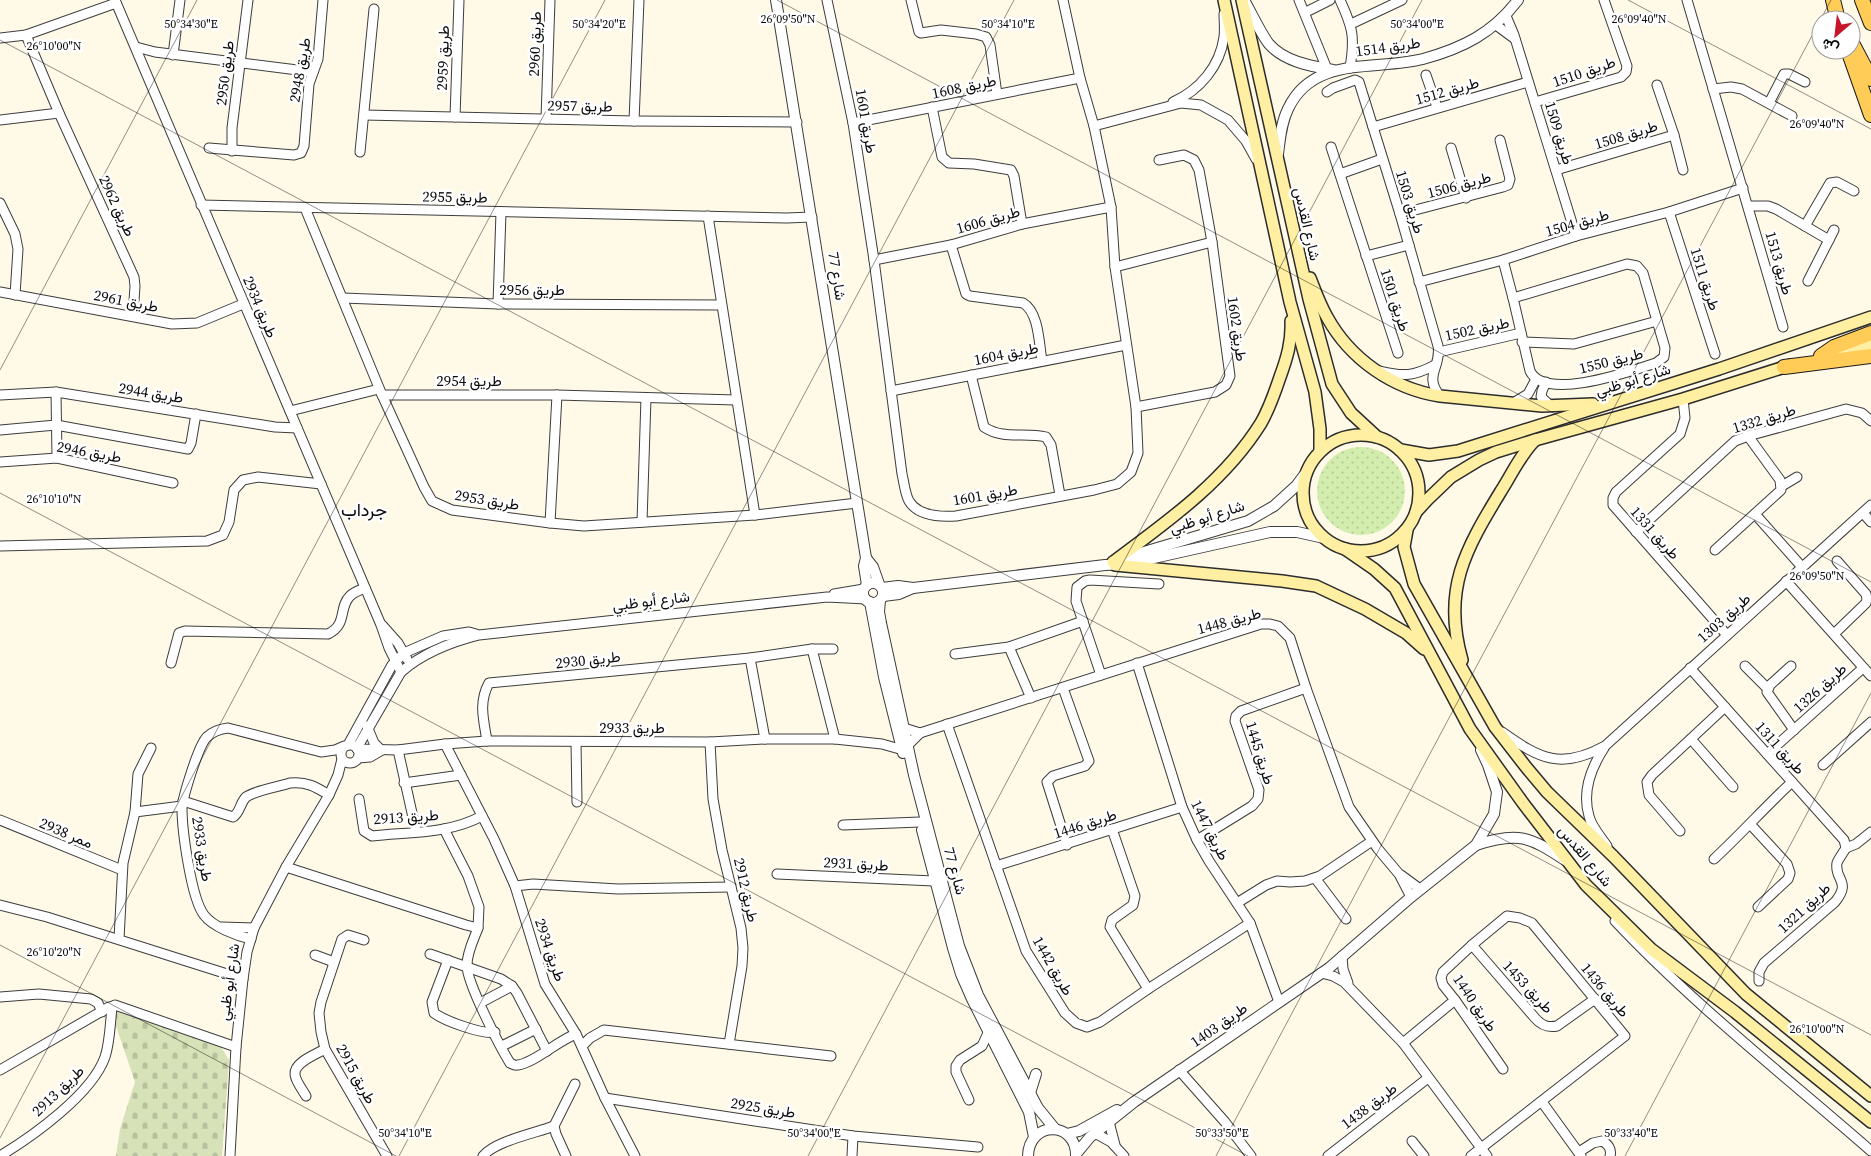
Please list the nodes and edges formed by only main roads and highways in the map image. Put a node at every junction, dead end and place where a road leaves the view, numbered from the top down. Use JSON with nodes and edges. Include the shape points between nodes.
{"nodes":[{"id":1,"x":1224,"y":0,"type":"edge"},
{"id":2,"x":1243,"y":0,"type":"edge"},
{"id":3,"x":1862,"y":0,"type":"edge"},
{"id":4,"x":1871,"y":23,"type":"edge"},
{"id":5,"x":1852,"y":60,"type":"edge"},
{"id":6,"x":1861,"y":60,"type":"edge"},
{"id":7,"x":1871,"y":79,"type":"edge"},
{"id":8,"x":1871,"y":115,"type":"edge"},
{"id":9,"x":1298,"y":249,"type":"junction"},
{"id":10,"x":1290,"y":302,"type":"junction"},
{"id":11,"x":1871,"y":317,"type":"edge"},
{"id":12,"x":1871,"y":333,"type":"edge"},
{"id":13,"x":1871,"y":344,"type":"edge"},
{"id":14,"x":1821,"y":356,"type":"junction"},
{"id":15,"x":1871,"y":356,"type":"edge"},
{"id":16,"x":1784,"y":367,"type":"junction"},
{"id":17,"x":1610,"y":403,"type":"junction"},
{"id":18,"x":1377,"y":437,"type":"junction"},
{"id":19,"x":1535,"y":440,"type":"junction"},
{"id":20,"x":1401,"y":450,"type":"junction"},
{"id":21,"x":1320,"y":451,"type":"junction"},
{"id":22,"x":1416,"y":512,"type":"junction"},
{"id":23,"x":1407,"y":530,"type":"junction"},
{"id":24,"x":1345,"y":549,"type":"junction"},
{"id":25,"x":1430,"y":654,"type":"junction"},
{"id":26,"x":1469,"y":680,"type":"junction"},
{"id":27,"x":1871,"y":1096,"type":"edge"},
{"id":28,"x":1871,"y":1122,"type":"edge"}],
"edges":[{"from":1,"to":10,"type":"main road"},
{"from":2,"to":9,"type":"main road","name":"شارع القدس"},
{"from":3,"to":4,"type":"main road"},
{"from":5,"to":8,"type":"main road"},
{"from":6,"to":7,"type":"main road"},
{"from":9,"to":17,"type":"main road","via":[[1320,302],[1347,346],[1374,370],[1408,388],[1426,394],[1511,404],[1552,407]]},
{"from":9,"to":18,"type":"main road","name":"شارع القدس","via":[[1332,384],[1351,413]]},
{"from":10,"to":21,"type":"main road","via":[[1315,392]]},
{"from":10,"to":25,"type":"main road","via":[[1292,333],[1288,355],[1261,422],[1242,450],[1181,509],[1111,564],[1316,586],[1366,609],[1406,633]]},
{"from":11,"to":17,"type":"main road","name":"شارع أبو ظبي"},
{"from":12,"to":14,"type":"main road","via":[[1834,347]]},
{"from":13,"to":14,"type":"main road","name":"شارع أبو ظبي"},
{"from":14,"to":16,"type":"main road","name":"شارع أبو ظبي"},
{"from":15,"to":16,"type":"main road"},
{"from":16,"to":19,"type":"main road","name":"شارع أبو ظبي","via":[[1683,400]]},
{"from":17,"to":20,"type":"main road","name":"شارع أبو ظبي","via":[[1458,451],[1429,454]]},
{"from":18,"to":20,"type":"main road"},
{"from":18,"to":21,"type":"main road","via":[[1347,436]]},
{"from":19,"to":22,"type":"main road","name":"شارع أبو ظبي","via":[[1496,452],[1464,468],[1438,488]]},
{"from":19,"to":26,"type":"main road","via":[[1480,525],[1461,567],[1454,613],[1461,659]]},
{"from":20,"to":22,"type":"main road","via":[[1416,473],[1419,499]]},
{"from":21,"to":24,"type":"main road","via":[[1305,474],[1302,492],[1305,509],[1312,525],[1324,538]]},
{"from":22,"to":23,"type":"main road"},
{"from":23,"to":24,"type":"main road","via":[[1385,546],[1372,550]]},
{"from":23,"to":26,"type":"main road","name":"شارع القدس","via":[[1404,547],[1414,584]]},
{"from":24,"to":25,"type":"main road","name":"شارع القدس","via":[[1395,588]]},
{"from":25,"to":28,"type":"main road","name":"شارع القدس","via":[[1470,729],[1586,885],[1651,949],[1736,1012]]},
{"from":26,"to":27,"type":"main road","name":"شارع القدس","via":[[1495,727],[1547,792],[1746,994]]}]}
